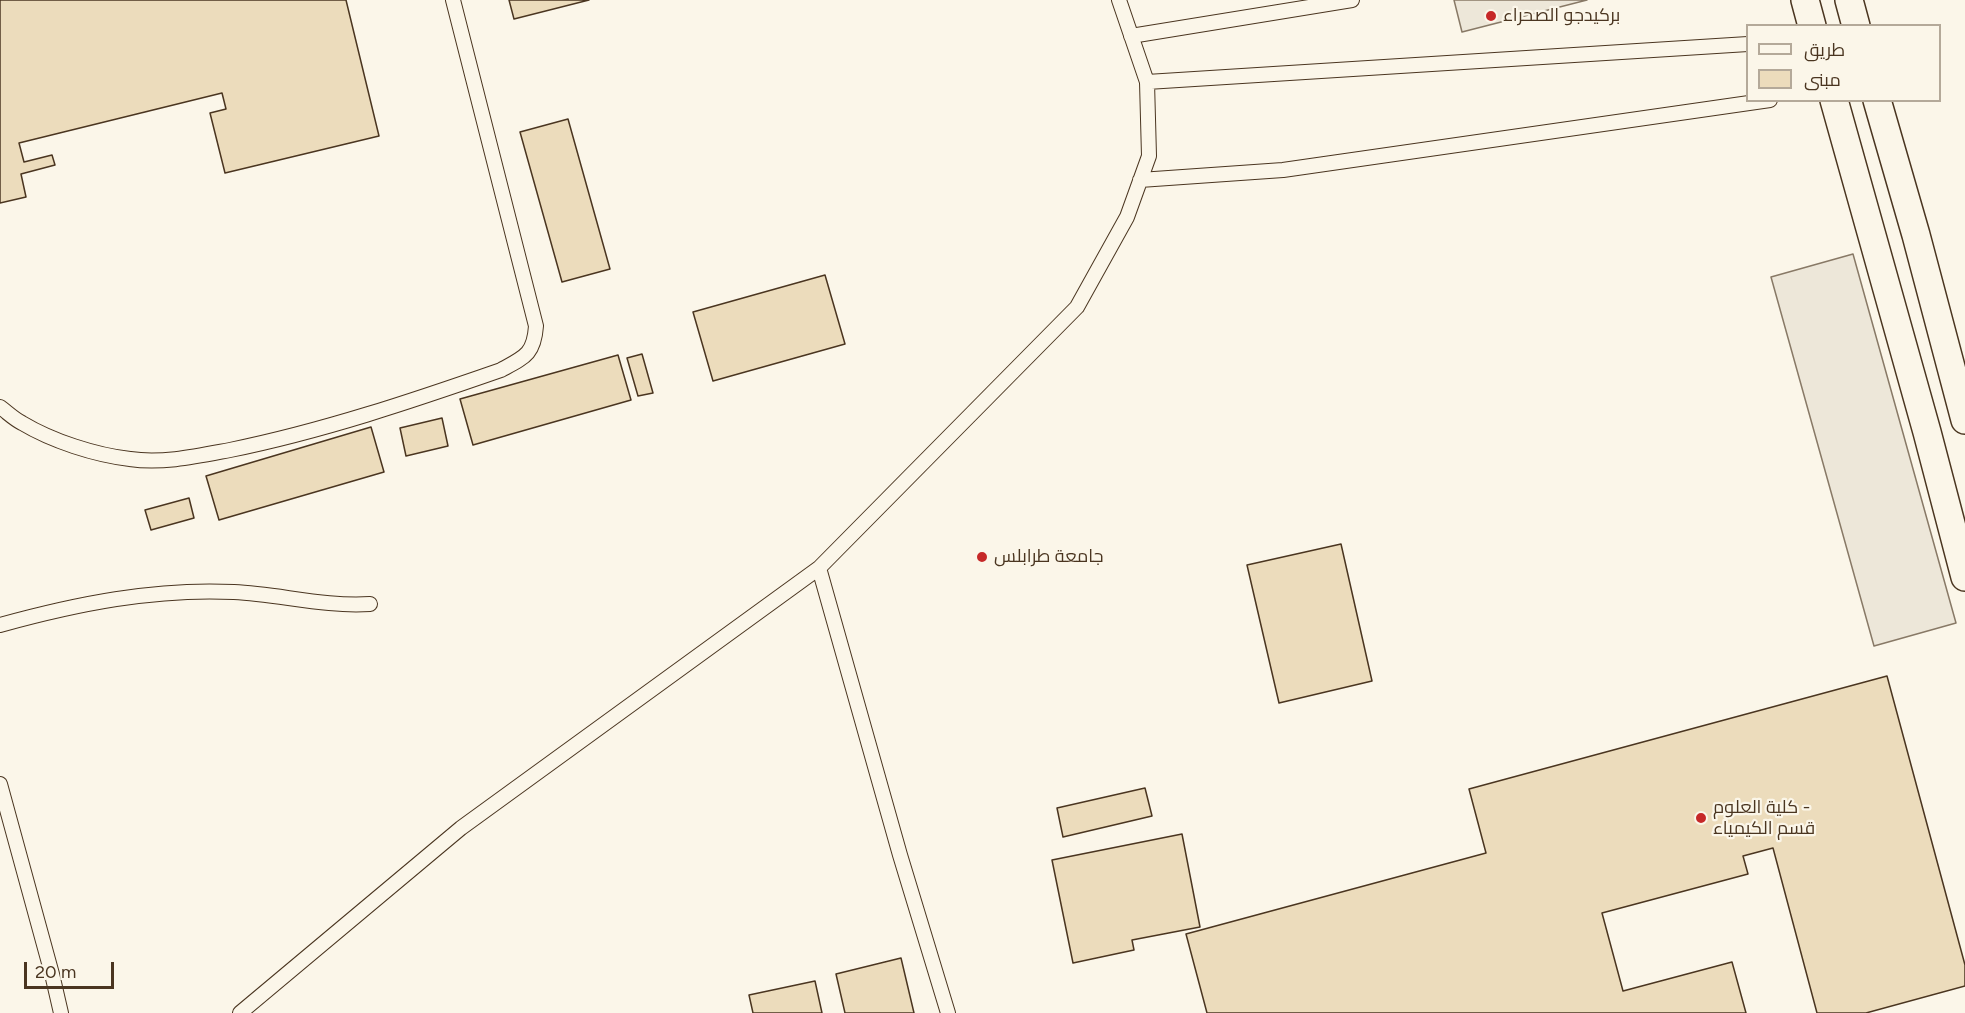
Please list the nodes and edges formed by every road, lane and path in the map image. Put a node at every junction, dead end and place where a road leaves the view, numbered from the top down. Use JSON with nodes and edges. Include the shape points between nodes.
{"nodes":[{"id":1,"x":453,"y":0,"type":"edge"},
{"id":2,"x":1119,"y":0,"type":"edge"},
{"id":3,"x":1352,"y":0,"type":"edge"},
{"id":4,"x":1805,"y":0,"type":"edge"},
{"id":5,"x":1849,"y":0,"type":"edge"},
{"id":6,"x":1811,"y":24,"type":"edge"},
{"id":7,"x":1855,"y":24,"type":"edge"},
{"id":8,"x":1131,"y":36,"type":"junction"},
{"id":9,"x":1746,"y":44,"type":"edge"},
{"id":10,"x":1147,"y":82,"type":"junction"},
{"id":11,"x":1756,"y":102,"type":"edge"},
{"id":12,"x":1835,"y":102,"type":"edge"},
{"id":13,"x":1878,"y":102,"type":"edge"},
{"id":14,"x":1140,"y":180,"type":"junction"},
{"id":15,"x":0,"y":407,"type":"edge"},
{"id":16,"x":1965,"y":420,"type":"edge"},
{"id":17,"x":819,"y":568,"type":"junction"},
{"id":18,"x":1965,"y":577,"type":"edge"},
{"id":19,"x":370,"y":604,"type":"dead end"},
{"id":20,"x":0,"y":625,"type":"edge"},
{"id":21,"x":0,"y":784,"type":"edge"},
{"id":22,"x":60,"y":1013,"type":"edge"},
{"id":23,"x":240,"y":1013,"type":"edge"},
{"id":24,"x":948,"y":1013,"type":"edge"}],
"edges":[{"from":1,"to":15,"type":"lane","via":[[536,326],[535,344],[521,359],[501,370],[364,417],[247,446],[155,460],[131,460],[65,443],[22,423]]},
{"from":2,"to":8,"type":"lane"},
{"from":3,"to":8,"type":"lane"},
{"from":4,"to":6,"type":"street"},
{"from":5,"to":7,"type":"street"},
{"from":8,"to":10,"type":"lane"},
{"from":9,"to":10,"type":"lane"},
{"from":10,"to":14,"type":"lane","via":[[1149,156]]},
{"from":11,"to":14,"type":"lane","via":[[1283,170]]},
{"from":12,"to":18,"type":"street"},
{"from":13,"to":16,"type":"street"},
{"from":14,"to":17,"type":"lane","via":[[1127,217],[1077,307]]},
{"from":17,"to":23,"type":"lane","via":[[461,828]]},
{"from":17,"to":24,"type":"lane"},
{"from":19,"to":20,"type":"lane","via":[[333,605],[232,592],[152,594],[65,608]]},
{"from":21,"to":22,"type":"lane"}]}
